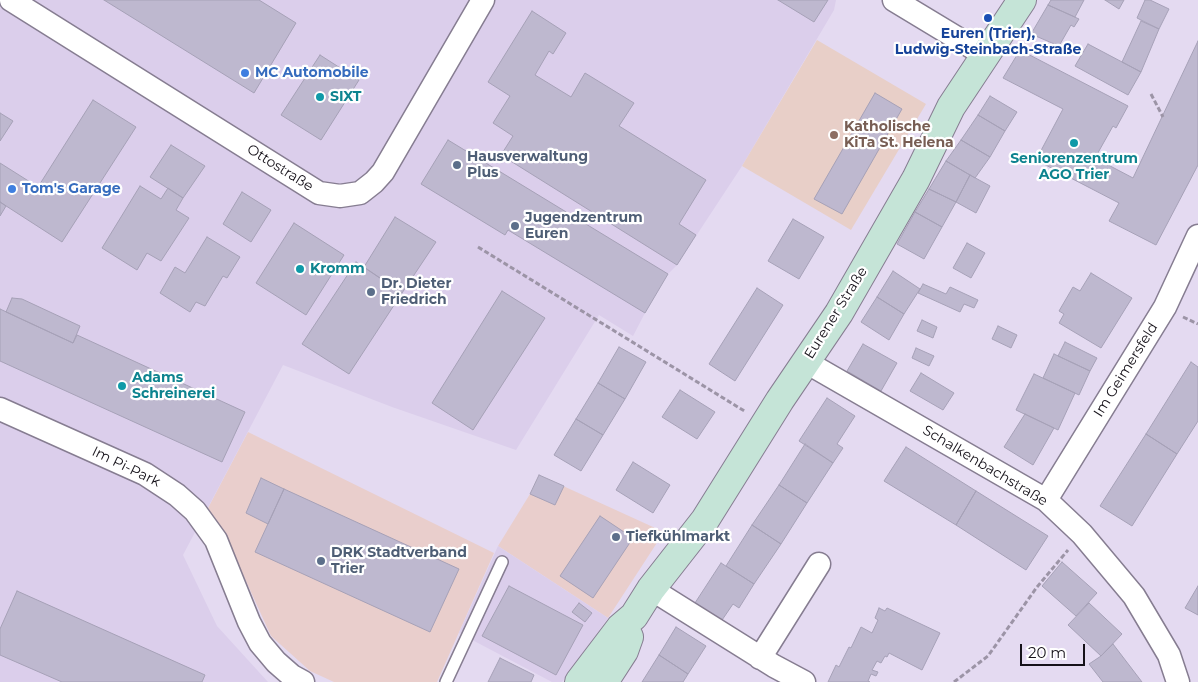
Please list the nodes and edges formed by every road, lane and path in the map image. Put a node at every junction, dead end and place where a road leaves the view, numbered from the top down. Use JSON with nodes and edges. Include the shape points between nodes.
{"nodes":[{"id":1,"x":11,"y":0,"type":"edge"},
{"id":2,"x":483,"y":0,"type":"edge"},
{"id":3,"x":894,"y":0,"type":"edge"},
{"id":4,"x":1022,"y":0,"type":"edge"},
{"id":5,"x":985,"y":55,"type":"junction"},
{"id":6,"x":1151,"y":94,"type":"dead end"},
{"id":7,"x":1163,"y":116,"type":"dead end"},
{"id":8,"x":1198,"y":236,"type":"edge"},
{"id":9,"x":478,"y":247,"type":"dead end"},
{"id":10,"x":806,"y":362,"type":"junction"},
{"id":11,"x":0,"y":409,"type":"edge"},
{"id":12,"x":765,"y":424,"type":"junction"},
{"id":13,"x":1046,"y":500,"type":"junction"},
{"id":14,"x":1082,"y":534,"type":"junction"},
{"id":15,"x":502,"y":562,"type":"dead end"},
{"id":16,"x":819,"y":564,"type":"dead end"},
{"id":17,"x":651,"y":589,"type":"junction"},
{"id":18,"x":634,"y":616,"type":"junction"},
{"id":19,"x":760,"y":658,"type":"junction"},
{"id":20,"x":303,"y":682,"type":"edge"},
{"id":21,"x":446,"y":682,"type":"edge"},
{"id":22,"x":579,"y":682,"type":"edge"},
{"id":23,"x":604,"y":682,"type":"edge"},
{"id":24,"x":804,"y":682,"type":"edge"},
{"id":25,"x":954,"y":682,"type":"edge"},
{"id":26,"x":1178,"y":682,"type":"edge"}],
"edges":[{"from":1,"to":2,"type":"street","name":"Ottostraße","via":[[319,192],[340,196],[360,193],[383,172]]},
{"from":3,"to":5,"type":"street"},
{"from":4,"to":5,"type":"street","name":"Eurener Straße"},
{"from":5,"to":10,"type":"street","name":"Eurener Straße","via":[[951,107],[916,179],[839,313]]},
{"from":6,"to":7,"type":"path"},
{"from":8,"to":13,"type":"street","name":"Im Geimersfeld","via":[[1165,308]]},
{"from":9,"to":12,"type":"path"},
{"from":10,"to":12,"type":"street","name":"Eurener Straße"},
{"from":10,"to":13,"type":"street","name":"Schalkenbachstraße"},
{"from":11,"to":20,"type":"street","name":"Im Pi-Park","via":[[145,474],[195,511],[216,540],[260,643],[276,662]]},
{"from":12,"to":17,"type":"street","name":"Eurener Straße","via":[[705,520]]},
{"from":13,"to":14,"type":"street","name":"Schalkenbachstraße"},
{"from":14,"to":25,"type":"path","via":[[1037,587],[988,656]]},
{"from":14,"to":26,"type":"street","name":"Schalkenbachstraße","via":[[1134,596],[1168,656]]},
{"from":15,"to":21,"type":"lane"},
{"from":16,"to":19,"type":"street"},
{"from":17,"to":18,"type":"street","name":"Eurener Straße"},
{"from":17,"to":19,"type":"street"},
{"from":18,"to":22,"type":"street","name":"Eurener Straße","via":[[620,628]]},
{"from":18,"to":23,"type":"street","name":"Eurener Straße","via":[[624,651]]},
{"from":19,"to":24,"type":"street"}]}
